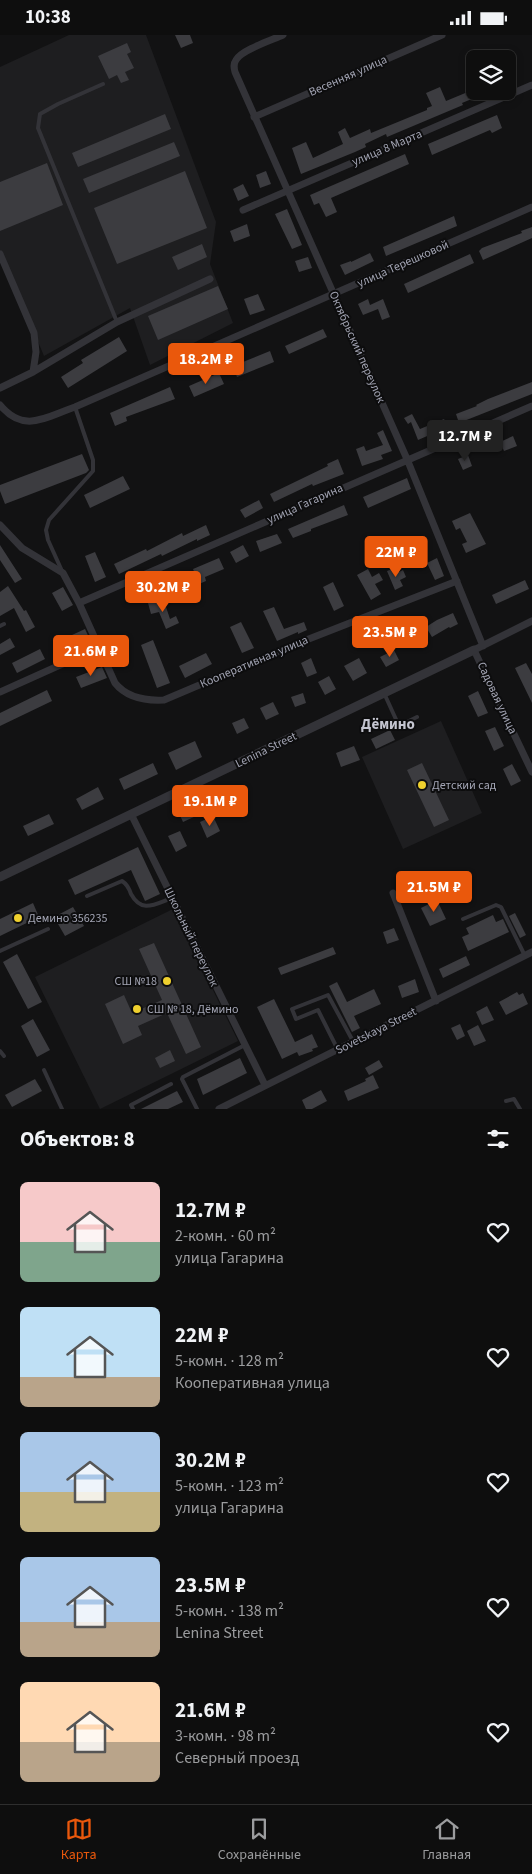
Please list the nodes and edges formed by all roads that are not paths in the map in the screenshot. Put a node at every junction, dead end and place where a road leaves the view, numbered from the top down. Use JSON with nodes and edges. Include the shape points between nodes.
{"nodes":[{"id":1,"x":283,"y":35,"type":"edge"},
{"id":2,"x":442,"y":35,"type":"edge"},
{"id":3,"x":103,"y":84,"type":"dead end"},
{"id":4,"x":532,"y":85,"type":"edge"},
{"id":5,"x":254,"y":117,"type":"junction"},
{"id":6,"x":286,"y":191,"type":"junction"},
{"id":7,"x":532,"y":207,"type":"edge"},
{"id":8,"x":243,"y":210,"type":"dead end"},
{"id":9,"x":0,"y":254,"type":"edge"},
{"id":10,"x":210,"y":279,"type":"dead end"},
{"id":11,"x":334,"y":294,"type":"junction"},
{"id":12,"x":117,"y":322,"type":"junction"},
{"id":13,"x":33,"y":372,"type":"junction"},
{"id":14,"x":0,"y":388,"type":"edge"},
{"id":15,"x":0,"y":405,"type":"edge"},
{"id":16,"x":75,"y":407,"type":"junction"},
{"id":17,"x":532,"y":407,"type":"edge"},
{"id":18,"x":407,"y":459,"type":"junction"},
{"id":19,"x":0,"y":525,"type":"edge"},
{"id":20,"x":63,"y":573,"type":"junction"},
{"id":21,"x":457,"y":581,"type":"junction"},
{"id":22,"x":79,"y":603,"type":"junction"},
{"id":23,"x":532,"y":621,"type":"edge"},
{"id":24,"x":483,"y":646,"type":"junction"},
{"id":25,"x":98,"y":648,"type":"junction"},
{"id":26,"x":474,"y":650,"type":"junction"},
{"id":27,"x":0,"y":692,"type":"edge"},
{"id":28,"x":384,"y":693,"type":"junction"},
{"id":29,"x":417,"y":717,"type":"dead end"},
{"id":30,"x":532,"y":772,"type":"edge"},
{"id":31,"x":131,"y":815,"type":"junction"},
{"id":32,"x":0,"y":877,"type":"edge"},
{"id":33,"x":393,"y":893,"type":"dead end"},
{"id":34,"x":87,"y":896,"type":"dead end"},
{"id":35,"x":172,"y":899,"type":"junction"},
{"id":36,"x":463,"y":919,"type":"dead end"},
{"id":37,"x":48,"y":929,"type":"dead end"},
{"id":38,"x":0,"y":951,"type":"edge"},
{"id":39,"x":532,"y":952,"type":"edge"},
{"id":40,"x":525,"y":956,"type":"junction"},
{"id":41,"x":313,"y":1001,"type":"junction"},
{"id":42,"x":436,"y":1001,"type":"junction"},
{"id":43,"x":318,"y":1010,"type":"junction"},
{"id":44,"x":354,"y":1043,"type":"junction"},
{"id":45,"x":245,"y":1045,"type":"junction"},
{"id":46,"x":0,"y":1051,"type":"edge"},
{"id":47,"x":338,"y":1051,"type":"junction"},
{"id":48,"x":4,"y":1055,"type":"dead end"},
{"id":49,"x":44,"y":1070,"type":"dead end"},
{"id":50,"x":171,"y":1084,"type":"dead end"},
{"id":51,"x":265,"y":1085,"type":"junction"},
{"id":52,"x":506,"y":1101,"type":"dead end"},
{"id":53,"x":62,"y":1109,"type":"edge"},
{"id":54,"x":133,"y":1109,"type":"edge"},
{"id":55,"x":198,"y":1109,"type":"edge"},
{"id":56,"x":219,"y":1109,"type":"edge"},
{"id":57,"x":520,"y":1109,"type":"edge"}],
"edges":[{"from":1,"to":5,"type":"street","name":"Октябрьский переулок","via":[[236,58],[234,72]]},
{"from":2,"to":5,"type":"street","name":"Весенняя улица"},
{"from":3,"to":12,"type":"lane","via":[[40,114],[38,128]]},
{"from":4,"to":6,"type":"street","name":"улица 8 Марта"},
{"from":5,"to":6,"type":"street","name":"Октябрьский переулок"},
{"from":6,"to":8,"type":"street","name":"улица 8 Марта"},
{"from":6,"to":11,"type":"street","name":"Октябрьский переулок"},
{"from":7,"to":11,"type":"street","name":"улица Терешковой"},
{"from":9,"to":13,"type":"street","via":[[34,333]]},
{"from":10,"to":12,"type":"street"},
{"from":11,"to":16,"type":"street","name":"улица Терешковой"},
{"from":11,"to":18,"type":"street","name":"Октябрьский переулок"},
{"from":12,"to":13,"type":"street"},
{"from":13,"to":14,"type":"street"},
{"from":15,"to":16,"type":"street","name":"улица Терешковой","via":[[25,422]]},
{"from":16,"to":20,"type":"lane","via":[[93,460],[93,471],[49,520],[46,530]]},
{"from":17,"to":18,"type":"street","name":"улица Гагарина"},
{"from":18,"to":21,"type":"street","name":"Октябрьский переулок"},
{"from":18,"to":22,"type":"street","name":"улица Гагарина"},
{"from":19,"to":20,"type":"street","via":[[22,548]]},
{"from":20,"to":22,"type":"street"},
{"from":21,"to":24,"type":"street","name":"Октябрьский переулок"},
{"from":21,"to":25,"type":"street","name":"Кооперативная улица","via":[[164,700],[150,701],[120,690]]},
{"from":22,"to":25,"type":"street"},
{"from":23,"to":24,"type":"street","name":"Lenina Street"},
{"from":24,"to":26,"type":"street","name":"Lenina Street"},
{"from":25,"to":27,"type":"street"},
{"from":26,"to":28,"type":"street","name":"Lenina Street"},
{"from":26,"to":30,"type":"street","name":"Садовая улица"},
{"from":28,"to":29,"type":"lane","via":[[399,725]]},
{"from":28,"to":31,"type":"street","name":"Lenina Street"},
{"from":31,"to":32,"type":"street","name":"Lenina Street"},
{"from":31,"to":35,"type":"street","name":"Школьный переулок"},
{"from":33,"to":42,"type":"street"},
{"from":34,"to":35,"type":"lane","via":[[122,881],[141,906],[149,907]]},
{"from":35,"to":45,"type":"street","name":"Школьный переулок"},
{"from":36,"to":40,"type":"lane","via":[[496,905],[501,907]]},
{"from":37,"to":38,"type":"lane"},
{"from":39,"to":40,"type":"street","name":"Sovetskaya Street"},
{"from":40,"to":42,"type":"street","name":"Sovetskaya Street"},
{"from":41,"to":43,"type":"lane"},
{"from":41,"to":43,"type":"lane","via":[[292,1009],[296,1019]]},
{"from":41,"to":44,"type":"lane","via":[[328,995]]},
{"from":42,"to":44,"type":"street","name":"Sovetskaya Street"},
{"from":43,"to":47,"type":"lane"},
{"from":44,"to":47,"type":"street","name":"Sovetskaya Street"},
{"from":45,"to":51,"type":"street","name":"Школьный переулок"},
{"from":45,"to":55,"type":"lane","via":[[183,1077]]},
{"from":46,"to":48,"type":"lane"},
{"from":47,"to":51,"type":"street","name":"Sovetskaya Street"},
{"from":49,"to":53,"type":"lane"},
{"from":50,"to":54,"type":"lane","via":[[131,1105]]},
{"from":51,"to":56,"type":"street","name":"Sovetskaya Street"},
{"from":52,"to":57,"type":"lane","via":[[514,1099]]}]}
